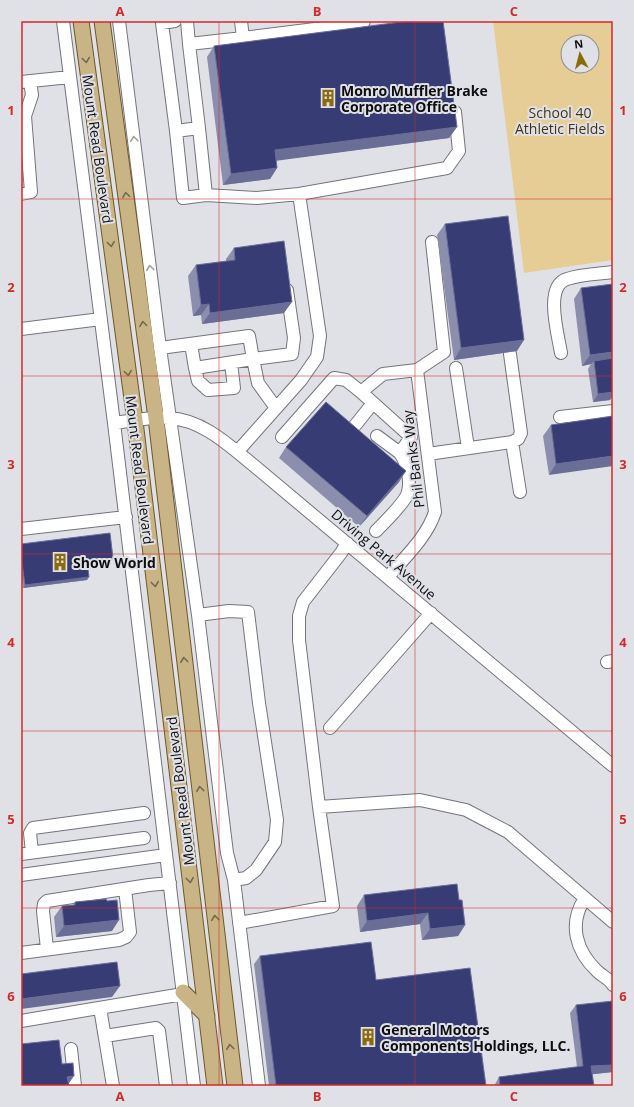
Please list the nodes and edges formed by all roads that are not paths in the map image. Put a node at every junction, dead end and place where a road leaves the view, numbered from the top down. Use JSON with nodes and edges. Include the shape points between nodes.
{"nodes":[{"id":1,"x":63,"y":21,"type":"edge"},
{"id":2,"x":81,"y":21,"type":"edge"},
{"id":3,"x":102,"y":21,"type":"edge"},
{"id":4,"x":119,"y":21,"type":"edge"},
{"id":5,"x":175,"y":21,"type":"edge"},
{"id":6,"x":186,"y":21,"type":"edge"},
{"id":7,"x":241,"y":21,"type":"edge"},
{"id":8,"x":364,"y":21,"type":"edge"},
{"id":9,"x":243,"y":38,"type":"junction"},
{"id":10,"x":189,"y":44,"type":"junction"},
{"id":11,"x":70,"y":77,"type":"junction"},
{"id":12,"x":26,"y":82,"type":"edge"},
{"id":13,"x":453,"y":100,"type":"edge"},
{"id":14,"x":199,"y":128,"type":"junction"},
{"id":15,"x":176,"y":131,"type":"junction"},
{"id":16,"x":21,"y":194,"type":"edge"},
{"id":17,"x":299,"y":194,"type":"junction"},
{"id":18,"x":206,"y":195,"type":"junction"},
{"id":19,"x":432,"y":242,"type":"dead end"},
{"id":20,"x":613,"y":272,"type":"edge"},
{"id":21,"x":286,"y":280,"type":"edge"},
{"id":22,"x":101,"y":319,"type":"junction"},
{"id":23,"x":21,"y":329,"type":"edge"},
{"id":24,"x":191,"y":344,"type":"junction"},
{"id":25,"x":160,"y":348,"type":"junction"},
{"id":26,"x":561,"y":353,"type":"dead end"},
{"id":27,"x":510,"y":354,"type":"dead end"},
{"id":28,"x":253,"y":360,"type":"junction"},
{"id":29,"x":231,"y":363,"type":"junction"},
{"id":30,"x":195,"y":368,"type":"junction"},
{"id":31,"x":456,"y":368,"type":"dead end"},
{"id":32,"x":417,"y":370,"type":"junction"},
{"id":33,"x":361,"y":392,"type":"junction"},
{"id":34,"x":373,"y":404,"type":"junction"},
{"id":35,"x":276,"y":408,"type":"junction"},
{"id":36,"x":613,"y":411,"type":"edge"},
{"id":37,"x":560,"y":417,"type":"dead end"},
{"id":38,"x":163,"y":418,"type":"junction"},
{"id":39,"x":135,"y":420,"type":"junction"},
{"id":40,"x":114,"y":423,"type":"junction"},
{"id":41,"x":353,"y":428,"type":"edge"},
{"id":42,"x":377,"y":436,"type":"dead end"},
{"id":43,"x":282,"y":437,"type":"dead end"},
{"id":44,"x":411,"y":438,"type":"junction"},
{"id":45,"x":512,"y":442,"type":"junction"},
{"id":46,"x":468,"y":448,"type":"junction"},
{"id":47,"x":428,"y":450,"type":"junction"},
{"id":48,"x":238,"y":452,"type":"junction"},
{"id":49,"x":400,"y":453,"type":"junction"},
{"id":50,"x":520,"y":492,"type":"dead end"},
{"id":51,"x":126,"y":517,"type":"junction"},
{"id":52,"x":21,"y":529,"type":"edge"},
{"id":53,"x":376,"y":531,"type":"dead end"},
{"id":54,"x":346,"y":543,"type":"junction"},
{"id":55,"x":388,"y":577,"type":"junction"},
{"id":56,"x":197,"y":611,"type":"junction"},
{"id":57,"x":431,"y":613,"type":"junction"},
{"id":58,"x":330,"y":728,"type":"dead end"},
{"id":59,"x":613,"y":766,"type":"edge"},
{"id":60,"x":319,"y":807,"type":"junction"},
{"id":61,"x":144,"y":813,"type":"dead end"},
{"id":62,"x":144,"y":838,"type":"dead end"},
{"id":63,"x":26,"y":853,"type":"edge"},
{"id":64,"x":166,"y":856,"type":"junction"},
{"id":65,"x":21,"y":875,"type":"edge"},
{"id":66,"x":234,"y":880,"type":"junction"},
{"id":67,"x":170,"y":883,"type":"junction"},
{"id":68,"x":125,"y":889,"type":"junction"},
{"id":69,"x":585,"y":898,"type":"junction"},
{"id":70,"x":613,"y":922,"type":"edge"},
{"id":71,"x":239,"y":923,"type":"junction"},
{"id":72,"x":47,"y":949,"type":"junction"},
{"id":73,"x":21,"y":953,"type":"edge"},
{"id":74,"x":613,"y":985,"type":"edge"},
{"id":75,"x":183,"y":993,"type":"junction"},
{"id":76,"x":100,"y":1008,"type":"junction"},
{"id":77,"x":207,"y":1016,"type":"junction"},
{"id":78,"x":21,"y":1021,"type":"edge"},
{"id":79,"x":105,"y":1036,"type":"junction"},
{"id":80,"x":71,"y":1049,"type":"dead end"},
{"id":81,"x":75,"y":1086,"type":"edge"},
{"id":82,"x":113,"y":1086,"type":"edge"},
{"id":83,"x":166,"y":1086,"type":"edge"},
{"id":84,"x":194,"y":1086,"type":"edge"},
{"id":85,"x":215,"y":1086,"type":"edge"},
{"id":86,"x":235,"y":1086,"type":"edge"},
{"id":87,"x":259,"y":1086,"type":"edge"}],
"edges":[{"from":1,"to":11,"type":"street","name":"Mount Read Boulevard"},
{"from":2,"to":39,"type":"main road","name":"Mount Read Boulevard","one_way":true},
{"from":38,"to":3,"type":"main road","name":"Mount Read Boulevard","one_way":true},
{"from":25,"to":4,"type":"street","name":"Mount Read Boulevard","one_way":true},
{"from":5,"to":15,"type":"street","via":[[162,22]]},
{"from":6,"to":10,"type":"street"},
{"from":7,"to":9,"type":"street"},
{"from":8,"to":9,"type":"street"},
{"from":9,"to":10,"type":"street"},
{"from":10,"to":14,"type":"street"},
{"from":11,"to":12,"type":"street"},
{"from":11,"to":22,"type":"street","name":"Mount Read Boulevard"},
{"from":12,"to":16,"type":"street","via":[[32,95],[25,116],[31,192]]},
{"from":13,"to":17,"type":"street","via":[[459,151],[447,168]]},
{"from":14,"to":15,"type":"street"},
{"from":14,"to":18,"type":"street"},
{"from":15,"to":18,"type":"street","via":[[183,198]]},
{"from":17,"to":18,"type":"street","via":[[257,198]]},
{"from":17,"to":35,"type":"street","via":[[320,336],[317,357]]},
{"from":19,"to":32,"type":"street","via":[[444,352]]},
{"from":20,"to":26,"type":"street","via":[[566,279],[556,287],[553,300]]},
{"from":21,"to":28,"type":"street","via":[[294,338],[292,354]]},
{"from":22,"to":23,"type":"street"},
{"from":22,"to":40,"type":"street","name":"Mount Read Boulevard"},
{"from":24,"to":25,"type":"street"},
{"from":24,"to":28,"type":"street","via":[[249,336]]},
{"from":24,"to":30,"type":"street"},
{"from":25,"to":38,"type":"street","name":"Mount Read Boulevard"},
{"from":27,"to":45,"type":"street","via":[[520,433],[518,439]]},
{"from":28,"to":29,"type":"street"},
{"from":28,"to":35,"type":"street","via":[[258,383]]},
{"from":29,"to":30,"type":"street"},
{"from":29,"to":30,"type":"street","via":[[234,388],[208,390],[198,381]]},
{"from":31,"to":46,"type":"street"},
{"from":32,"to":33,"type":"street","via":[[383,374]]},
{"from":32,"to":47,"type":"street","name":"Phil Banks Way"},
{"from":33,"to":34,"type":"street"},
{"from":33,"to":43,"type":"street","via":[[346,380],[334,378]]},
{"from":34,"to":41,"type":"street"},
{"from":34,"to":44,"type":"street"},
{"from":35,"to":48,"type":"street"},
{"from":36,"to":37,"type":"street"},
{"from":38,"to":39,"type":"street","name":"Driving Park Avenue"},
{"from":38,"to":48,"type":"street","name":"Driving Park Avenue","via":[[189,421]]},
{"from":38,"to":56,"type":"street","name":"Mount Read Boulevard"},
{"from":86,"to":38,"type":"main road","name":"Mount Read Boulevard","one_way":true},
{"from":39,"to":40,"type":"street","name":"Driving Park Avenue"},
{"from":39,"to":77,"type":"main road","name":"Mount Read Boulevard","one_way":true},
{"from":40,"to":51,"type":"street","name":"Mount Read Boulevard"},
{"from":42,"to":49,"type":"street"},
{"from":44,"to":47,"type":"street"},
{"from":44,"to":49,"type":"street"},
{"from":45,"to":46,"type":"street"},
{"from":45,"to":50,"type":"street"},
{"from":46,"to":47,"type":"street"},
{"from":47,"to":55,"type":"street","name":"Phil Banks Way","via":[[434,500],[433,517],[424,534]]},
{"from":48,"to":54,"type":"street","name":"Driving Park Avenue"},
{"from":49,"to":53,"type":"street","via":[[406,461],[409,487],[407,496]]},
{"from":51,"to":52,"type":"street"},
{"from":51,"to":64,"type":"street","name":"Mount Read Boulevard"},
{"from":54,"to":55,"type":"street","name":"Driving Park Avenue"},
{"from":54,"to":60,"type":"street","via":[[303,602],[299,616],[299,640]]},
{"from":55,"to":57,"type":"street","name":"Driving Park Avenue"},
{"from":56,"to":66,"type":"street","name":"Mount Read Boulevard","via":[[227,853]]},
{"from":56,"to":66,"type":"street","via":[[248,612],[277,820],[275,842],[256,870],[246,878]]},
{"from":57,"to":58,"type":"street"},
{"from":57,"to":59,"type":"street","name":"Driving Park Avenue"},
{"from":60,"to":69,"type":"street","via":[[420,800],[466,810],[508,832]]},
{"from":60,"to":71,"type":"street","via":[[333,906]]},
{"from":61,"to":63,"type":"street","via":[[33,828]]},
{"from":62,"to":63,"type":"street"},
{"from":64,"to":65,"type":"street"},
{"from":64,"to":67,"type":"street","name":"Mount Read Boulevard"},
{"from":66,"to":71,"type":"street","name":"Mount Read Boulevard"},
{"from":67,"to":68,"type":"street"},
{"from":67,"to":75,"type":"street","name":"Mount Read Boulevard"},
{"from":68,"to":72,"type":"street","via":[[47,901],[43,911]]},
{"from":68,"to":72,"type":"street","via":[[130,932],[126,937]]},
{"from":69,"to":70,"type":"street"},
{"from":69,"to":74,"type":"street","via":[[576,914],[580,950],[588,962]]},
{"from":71,"to":87,"type":"street","name":"Mount Read Boulevard"},
{"from":72,"to":73,"type":"street"},
{"from":75,"to":76,"type":"street"},
{"from":75,"to":77,"type":"main road"},
{"from":75,"to":84,"type":"street","name":"Mount Read Boulevard"},
{"from":76,"to":78,"type":"street"},
{"from":76,"to":79,"type":"street"},
{"from":77,"to":85,"type":"main road","name":"Mount Read Boulevard"},
{"from":79,"to":82,"type":"street"},
{"from":79,"to":83,"type":"street","via":[[156,1028],[159,1031]]},
{"from":80,"to":81,"type":"street"}]}
